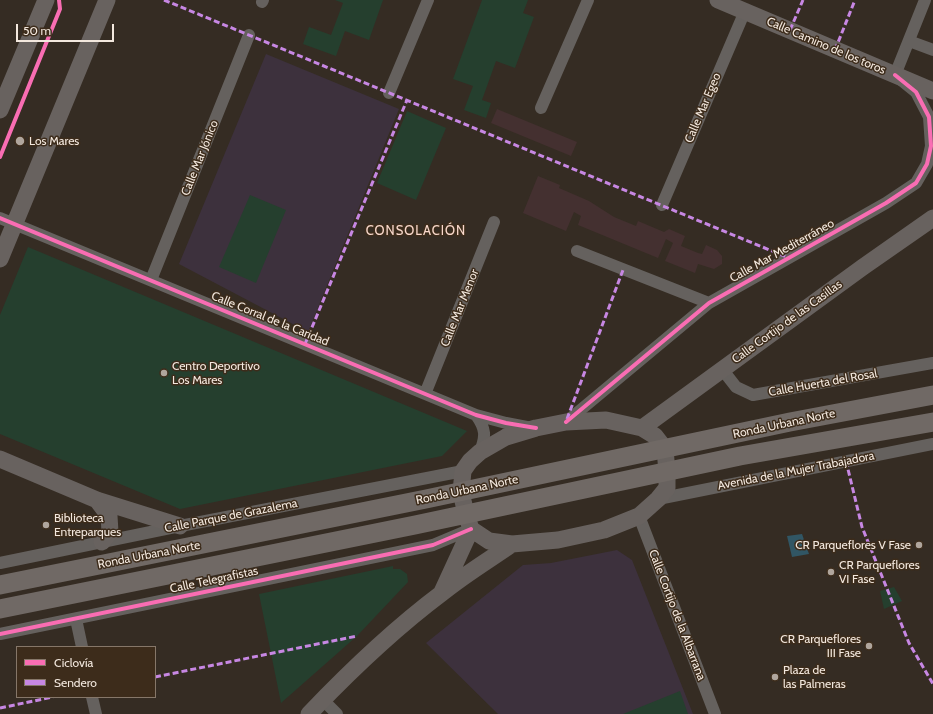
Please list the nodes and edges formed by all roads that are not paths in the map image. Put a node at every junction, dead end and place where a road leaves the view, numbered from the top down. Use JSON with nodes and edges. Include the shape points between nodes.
{"nodes":[{"id":1,"x":46,"y":0,"type":"edge"},
{"id":2,"x":107,"y":0,"type":"edge"},
{"id":3,"x":428,"y":0,"type":"edge"},
{"id":4,"x":588,"y":0,"type":"edge"},
{"id":5,"x":718,"y":0,"type":"edge"},
{"id":6,"x":925,"y":0,"type":"edge"},
{"id":7,"x":739,"y":6,"type":"edge"},
{"id":8,"x":249,"y":35,"type":"dead end"},
{"id":9,"x":909,"y":41,"type":"junction"},
{"id":10,"x":933,"y":50,"type":"edge"},
{"id":11,"x":895,"y":75,"type":"junction"},
{"id":12,"x":933,"y":91,"type":"edge"},
{"id":13,"x":389,"y":93,"type":"dead end"},
{"id":14,"x":541,"y":108,"type":"dead end"},
{"id":15,"x":0,"y":110,"type":"edge"},
{"id":16,"x":932,"y":145,"type":"edge"},
{"id":17,"x":662,"y":205,"type":"dead end"},
{"id":18,"x":933,"y":218,"type":"edge"},
{"id":19,"x":7,"y":221,"type":"edge"},
{"id":20,"x":494,"y":222,"type":"dead end"},
{"id":21,"x":576,"y":251,"type":"dead end"},
{"id":22,"x":0,"y":260,"type":"edge"},
{"id":23,"x":151,"y":280,"type":"junction"},
{"id":24,"x":708,"y":303,"type":"junction"},
{"id":25,"x":933,"y":363,"type":"edge"},
{"id":26,"x":722,"y":369,"type":"junction"},
{"id":27,"x":425,"y":394,"type":"junction"},
{"id":28,"x":933,"y":395,"type":"edge"},
{"id":29,"x":476,"y":415,"type":"junction"},
{"id":30,"x":566,"y":422,"type":"junction"},
{"id":31,"x":933,"y":422,"type":"edge"},
{"id":32,"x":536,"y":428,"type":"junction"},
{"id":33,"x":642,"y":428,"type":"junction"},
{"id":34,"x":933,"y":444,"type":"edge"},
{"id":35,"x":665,"y":449,"type":"junction"},
{"id":36,"x":480,"y":452,"type":"junction"},
{"id":37,"x":0,"y":459,"type":"edge"},
{"id":38,"x":463,"y":471,"type":"junction"},
{"id":39,"x":667,"y":472,"type":"junction"},
{"id":40,"x":460,"y":492,"type":"junction"},
{"id":41,"x":658,"y":499,"type":"junction"},
{"id":42,"x":97,"y":500,"type":"junction"},
{"id":43,"x":639,"y":516,"type":"junction"},
{"id":44,"x":469,"y":522,"type":"junction"},
{"id":45,"x":180,"y":526,"type":"junction"},
{"id":46,"x":102,"y":542,"type":"junction"},
{"id":47,"x":512,"y":544,"type":"junction"},
{"id":48,"x":433,"y":545,"type":"junction"},
{"id":49,"x":459,"y":558,"type":"junction"},
{"id":50,"x":0,"y":563,"type":"edge"},
{"id":51,"x":0,"y":585,"type":"edge"},
{"id":52,"x":442,"y":592,"type":"junction"},
{"id":53,"x":0,"y":609,"type":"edge"},
{"id":54,"x":76,"y":619,"type":"junction"},
{"id":55,"x":0,"y":634,"type":"edge"},
{"id":56,"x":82,"y":646,"type":"edge"},
{"id":57,"x":92,"y":698,"type":"edge"},
{"id":58,"x":323,"y":700,"type":"junction"},
{"id":59,"x":96,"y":714,"type":"edge"},
{"id":60,"x":309,"y":714,"type":"edge"},
{"id":61,"x":337,"y":714,"type":"edge"},
{"id":62,"x":716,"y":714,"type":"edge"}],
"edges":[{"from":1,"to":15,"type":"street"},
{"from":2,"to":19,"type":"street"},
{"from":3,"to":13,"type":"street"},
{"from":4,"to":14,"type":"street"},
{"from":5,"to":7,"type":"street","name":"Calle Camino de los toros"},
{"from":6,"to":9,"type":"street"},
{"from":7,"to":11,"type":"street","name":"Calle Camino de los toros"},
{"from":7,"to":17,"type":"street","name":"Calle Mar Egeo"},
{"from":8,"to":23,"type":"street","name":"Calle Mar Jónico"},
{"from":9,"to":10,"type":"street"},
{"from":9,"to":11,"type":"street"},
{"from":11,"to":12,"type":"street","name":"Calle Camino de los toros"},
{"from":11,"to":16,"type":"street","name":"Calle Mar Mediterráneo","via":[[916,92],[929,117]]},
{"from":16,"to":24,"type":"street","name":"Calle Mar Mediterráneo","via":[[928,164],[916,183],[886,203]]},
{"from":18,"to":26,"type":"street","name":"Calle Cortijo de las Casillas"},
{"from":19,"to":22,"type":"street"},
{"from":19,"to":23,"type":"street","name":"Calle Corral de la Caridad"},
{"from":20,"to":27,"type":"street","name":"Calle Mar Menor"},
{"from":21,"to":24,"type":"street"},
{"from":23,"to":27,"type":"street","name":"Calle Corral de la Caridad"},
{"from":24,"to":30,"type":"street","name":"Calle Mar Mediterráneo"},
{"from":25,"to":26,"type":"street","name":"Calle Huerta del Rosal","via":[[753,395],[736,387]]},
{"from":26,"to":33,"type":"street","name":"Calle Cortijo de las Casillas"},
{"from":27,"to":29,"type":"street","name":"Calle Corral de la Caridad"},
{"from":28,"to":35,"type":"main road","name":"Ronda Urbana Norte"},
{"from":29,"to":32,"type":"street","name":"Calle Corral de la Caridad"},
{"from":29,"to":36,"type":"street","via":[[483,425],[485,435]]},
{"from":30,"to":32,"type":"street"},
{"from":30,"to":33,"type":"street","via":[[606,420]]},
{"from":31,"to":39,"type":"main road","name":"Ronda Urbana Norte","via":[[740,456]]},
{"from":32,"to":36,"type":"street","via":[[506,437]]},
{"from":33,"to":35,"type":"street","via":[[654,436]]},
{"from":34,"to":41,"type":"street","name":"Avenida de la Mujer Trabajadora"},
{"from":35,"to":39,"type":"street"},
{"from":35,"to":40,"type":"main road","name":"Ronda Urbana Norte"},
{"from":36,"to":38,"type":"street","via":[[470,460]]},
{"from":37,"to":42,"type":"street"},
{"from":38,"to":40,"type":"street"},
{"from":38,"to":45,"type":"street","name":"Calle Parque de Grazalema"},
{"from":39,"to":41,"type":"street","via":[[667,488]]},
{"from":39,"to":44,"type":"main road","name":"Ronda Urbana Norte"},
{"from":40,"to":44,"type":"street"},
{"from":40,"to":51,"type":"main road","name":"Ronda Urbana Norte"},
{"from":41,"to":43,"type":"street"},
{"from":42,"to":45,"type":"street"},
{"from":42,"to":46,"type":"street","via":[[109,516],[110,532]]},
{"from":43,"to":47,"type":"street","via":[[596,531],[558,540]]},
{"from":43,"to":62,"type":"street","name":"Calle Cortijo de la Albarrana"},
{"from":44,"to":47,"type":"street","via":[[489,541]]},
{"from":44,"to":48,"type":"street"},
{"from":44,"to":49,"type":"street"},
{"from":44,"to":53,"type":"main road","name":"Ronda Urbana Norte"},
{"from":45,"to":46,"type":"street","name":"Calle Parque de Grazalema"},
{"from":46,"to":50,"type":"street","name":"Calle Parque de Grazalema"},
{"from":47,"to":52,"type":"street"},
{"from":48,"to":49,"type":"street","via":[[449,546]]},
{"from":48,"to":54,"type":"street","name":"Calle Telegrafistas"},
{"from":49,"to":52,"type":"street"},
{"from":52,"to":58,"type":"street","via":[[379,644]]},
{"from":54,"to":55,"type":"street","name":"Calle Telegrafistas"},
{"from":54,"to":56,"type":"street"},
{"from":57,"to":59,"type":"street"},
{"from":58,"to":60,"type":"street"},
{"from":58,"to":61,"type":"street"}]}
